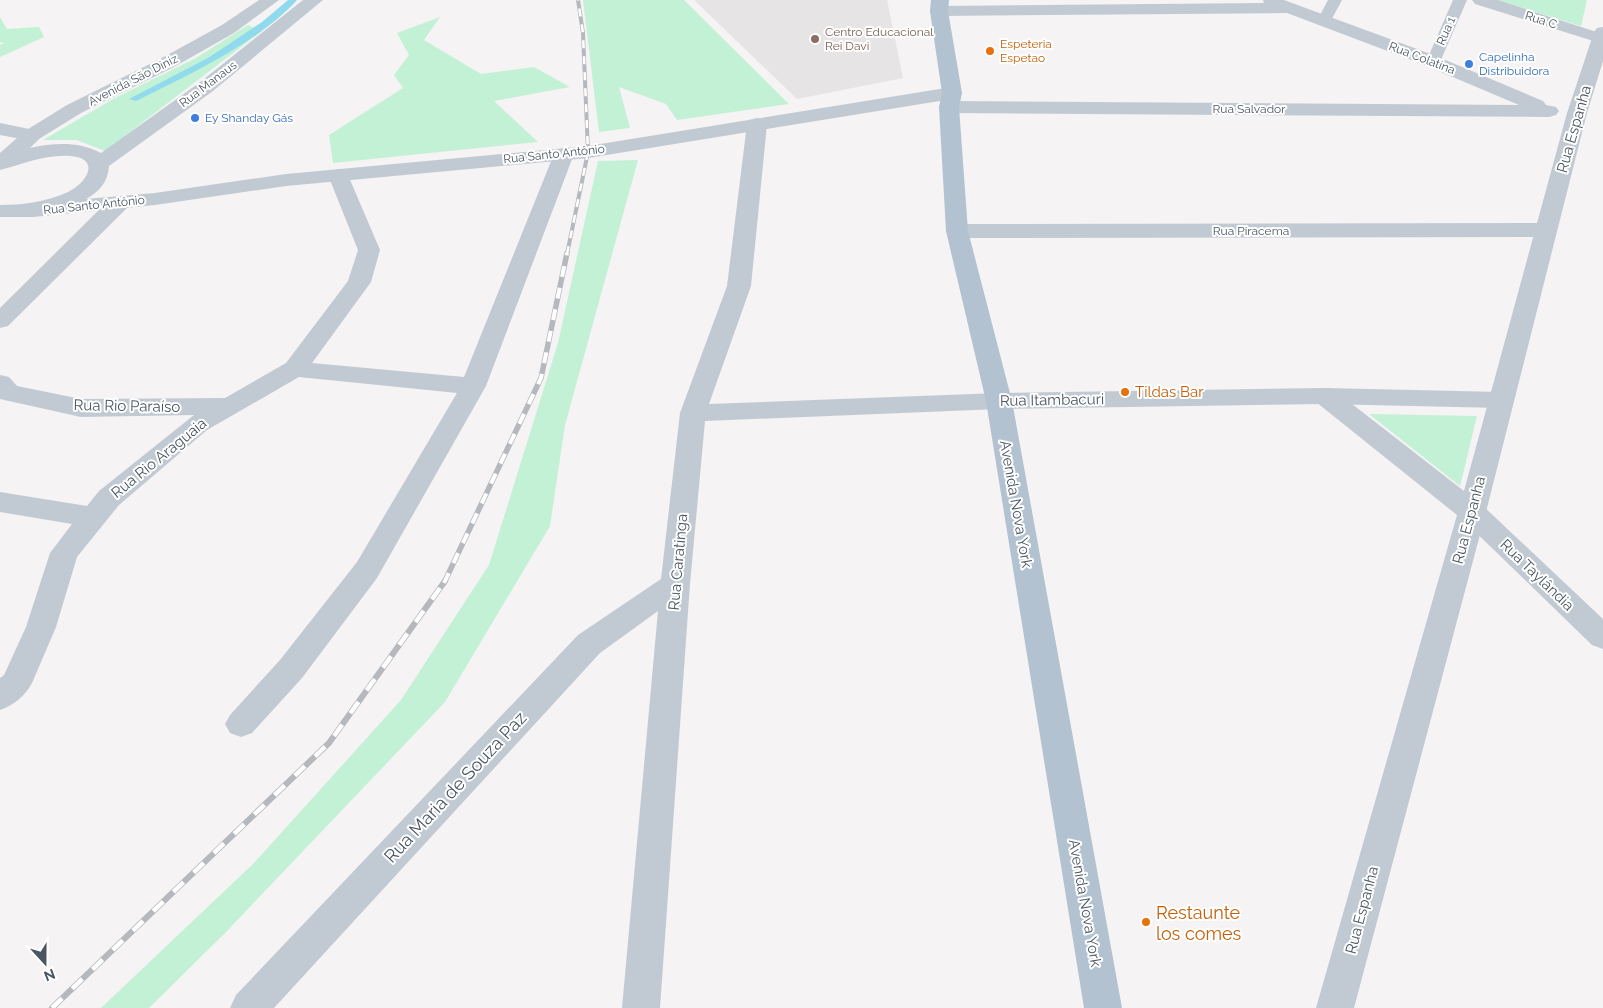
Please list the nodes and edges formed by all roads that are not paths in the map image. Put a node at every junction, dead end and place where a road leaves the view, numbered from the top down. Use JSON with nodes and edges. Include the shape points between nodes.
{"nodes":[{"id":1,"x":266,"y":0,"type":"edge"},
{"id":2,"x":270,"y":0,"type":"edge"},
{"id":3,"x":314,"y":0,"type":"edge"},
{"id":4,"x":1267,"y":0,"type":"edge"},
{"id":5,"x":1336,"y":0,"type":"edge"},
{"id":6,"x":1460,"y":0,"type":"edge"},
{"id":7,"x":1481,"y":0,"type":"edge"},
{"id":8,"x":940,"y":6,"type":"edge"},
{"id":9,"x":1287,"y":8,"type":"junction"},
{"id":10,"x":1324,"y":21,"type":"junction"},
{"id":11,"x":1602,"y":36,"type":"edge"},
{"id":12,"x":1433,"y":62,"type":"junction"},
{"id":13,"x":950,"y":100,"type":"junction"},
{"id":14,"x":1549,"y":111,"type":"junction"},
{"id":15,"x":1577,"y":113,"type":"junction"},
{"id":16,"x":757,"y":124,"type":"junction"},
{"id":17,"x":0,"y":129,"type":"edge"},
{"id":18,"x":32,"y":134,"type":"junction"},
{"id":19,"x":564,"y":154,"type":"junction"},
{"id":20,"x":0,"y":164,"type":"edge"},
{"id":21,"x":338,"y":175,"type":"junction"},
{"id":22,"x":110,"y":181,"type":"junction"},
{"id":23,"x":0,"y":211,"type":"edge"},
{"id":24,"x":33,"y":211,"type":"junction"},
{"id":25,"x":1546,"y":230,"type":"junction"},
{"id":26,"x":957,"y":231,"type":"junction"},
{"id":27,"x":0,"y":320,"type":"edge"},
{"id":28,"x":295,"y":368,"type":"junction"},
{"id":29,"x":0,"y":383,"type":"edge"},
{"id":30,"x":473,"y":386,"type":"junction"},
{"id":31,"x":1325,"y":396,"type":"junction"},
{"id":32,"x":1501,"y":400,"type":"junction"},
{"id":33,"x":999,"y":401,"type":"junction"},
{"id":34,"x":228,"y":406,"type":"junction"},
{"id":35,"x":693,"y":413,"type":"junction"},
{"id":36,"x":0,"y":502,"type":"edge"},
{"id":37,"x":1472,"y":512,"type":"junction"},
{"id":38,"x":94,"y":517,"type":"junction"},
{"id":39,"x":675,"y":584,"type":"junction"},
{"id":40,"x":1603,"y":637,"type":"edge"},
{"id":41,"x":0,"y":697,"type":"edge"},
{"id":42,"x":241,"y":724,"type":"dead end"},
{"id":43,"x":249,"y":1008,"type":"edge"},
{"id":44,"x":641,"y":1008,"type":"edge"},
{"id":45,"x":1103,"y":1008,"type":"edge"},
{"id":46,"x":1335,"y":1008,"type":"edge"}],
"edges":[{"from":1,"to":2,"type":"street"},
{"from":2,"to":18,"type":"street","name":"Avenida São Diniz","via":[[228,29]]},
{"from":3,"to":22,"type":"street","name":"Rua Manaus","via":[[206,87]]},
{"from":4,"to":9,"type":"street","name":"Rua Colatina"},
{"from":5,"to":10,"type":"lane"},
{"from":6,"to":12,"type":"lane","name":"Rua 1"},
{"from":7,"to":11,"type":"street","name":"Rua C"},
{"from":8,"to":9,"type":"street"},
{"from":8,"to":13,"type":"main road","name":"Avenida Nova York"},
{"from":9,"to":10,"type":"street","name":"Rua Colatina"},
{"from":10,"to":12,"type":"street","name":"Rua Colatina"},
{"from":11,"to":15,"type":"street","name":"Rua Espanha"},
{"from":12,"to":14,"type":"street","name":"Rua Colatina"},
{"from":13,"to":14,"type":"street","name":"Rua Salvador"},
{"from":13,"to":16,"type":"street","name":"Rua Santo Antônio"},
{"from":13,"to":26,"type":"main road","name":"Avenida Nova York"},
{"from":14,"to":15,"type":"street","name":"Rua Colatina"},
{"from":15,"to":25,"type":"street","name":"Rua Espanha"},
{"from":16,"to":19,"type":"street","name":"Rua Santo Antônio"},
{"from":16,"to":35,"type":"street","name":"Rua Caratinga","via":[[739,286]]},
{"from":17,"to":18,"type":"street"},
{"from":18,"to":20,"type":"street","name":"Avenida São Diniz"},
{"from":19,"to":21,"type":"street","name":"Rua Santo Antônio"},
{"from":19,"to":30,"type":"street"},
{"from":20,"to":22,"type":"street","via":[[32,152],[82,152],[93,157]]},
{"from":21,"to":22,"type":"street","name":"Rua Santo Antônio","via":[[155,199]]},
{"from":21,"to":28,"type":"street","name":"Rua Rio Araguaia","via":[[369,250],[360,282]]},
{"from":22,"to":24,"type":"street","name":"Rua Santo Antônio"},
{"from":22,"to":24,"type":"street","via":[[94,182],[84,192],[52,207]]},
{"from":22,"to":27,"type":"street"},
{"from":23,"to":24,"type":"street"},
{"from":25,"to":26,"type":"street","name":"Rua Piracema"},
{"from":25,"to":32,"type":"street","name":"Rua Espanha"},
{"from":26,"to":33,"type":"main road","name":"Avenida Nova York"},
{"from":28,"to":30,"type":"street"},
{"from":28,"to":34,"type":"street","name":"Rua Rio Araguaia"},
{"from":29,"to":34,"type":"street","name":"Rua Rio Paraíso","via":[[9,393],[81,408]]},
{"from":30,"to":42,"type":"street","via":[[367,570],[291,669]]},
{"from":31,"to":32,"type":"street","name":"Rua Itambacuri"},
{"from":31,"to":33,"type":"street","name":"Rua Itambacuri"},
{"from":31,"to":37,"type":"street","name":"Rua Taylândia"},
{"from":32,"to":37,"type":"street","name":"Rua Espanha"},
{"from":33,"to":35,"type":"street","name":"Rua Itambacuri"},
{"from":33,"to":45,"type":"main road","name":"Avenida Nova York"},
{"from":34,"to":38,"type":"street","name":"Rua Rio Araguaia","via":[[191,430],[109,498]]},
{"from":35,"to":39,"type":"street","name":"Rua Caratinga"},
{"from":36,"to":38,"type":"street"},
{"from":37,"to":40,"type":"street","name":"Rua Taylândia"},
{"from":37,"to":46,"type":"street","name":"Rua Espanha"},
{"from":38,"to":41,"type":"street","name":"Rua Rio Araguaia","via":[[64,553],[41,627],[16,684]]},
{"from":39,"to":43,"type":"street","name":"Rua Maria de Souza Paz","via":[[589,644]]},
{"from":39,"to":44,"type":"street","name":"Rua Caratinga"}]}
